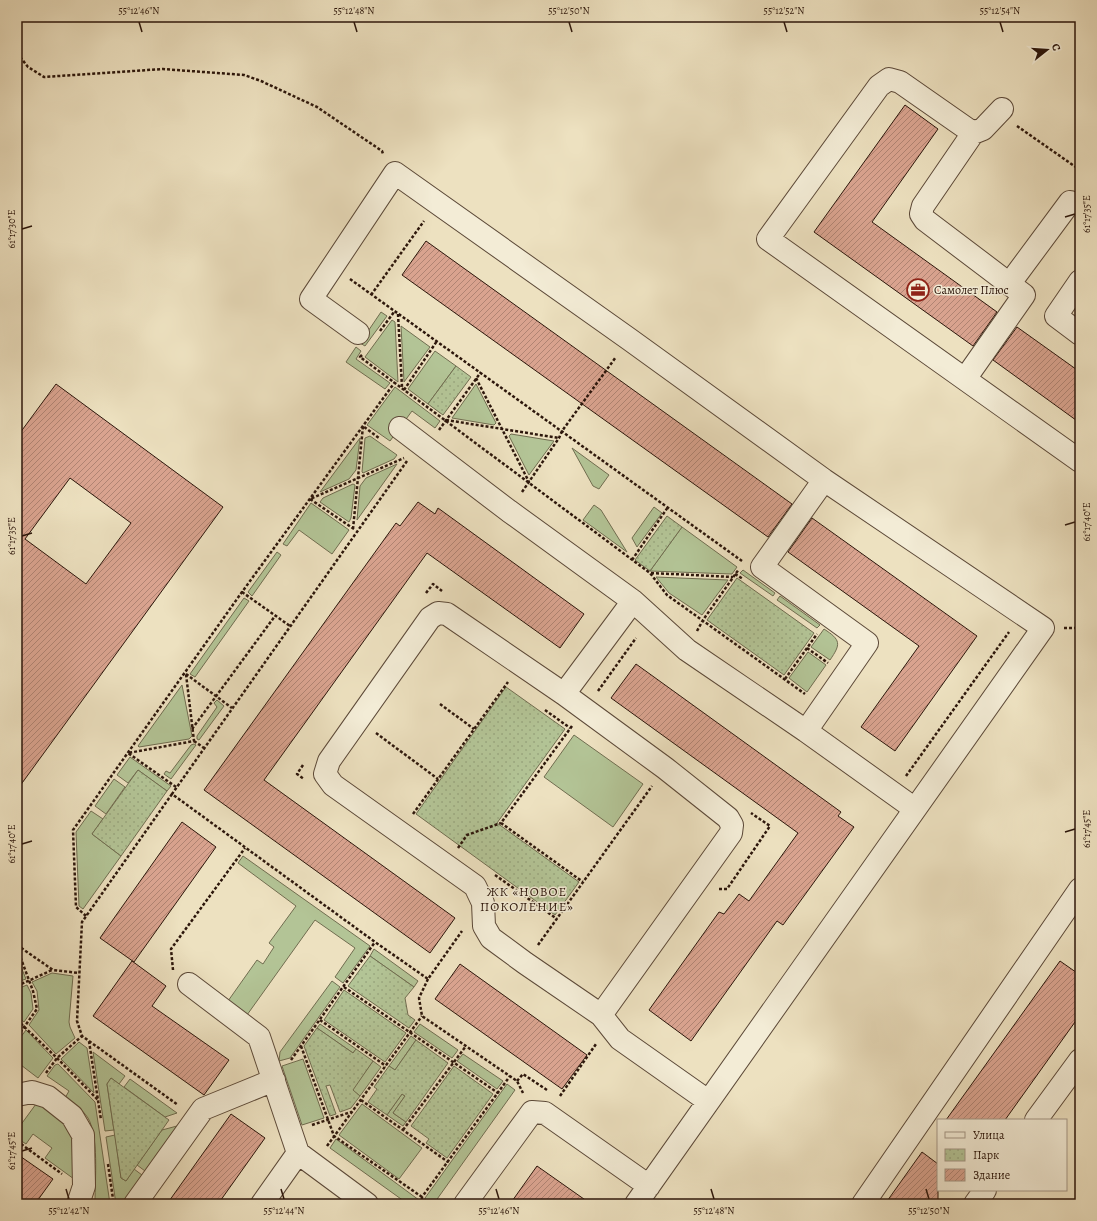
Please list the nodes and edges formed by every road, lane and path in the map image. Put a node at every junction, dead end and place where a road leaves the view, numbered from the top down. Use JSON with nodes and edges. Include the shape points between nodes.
{"nodes":[{"id":1,"x":17,"y":53,"type":"edge"},
{"id":2,"x":1000,"y":111,"type":"joint"},
{"id":3,"x":973,"y":133,"type":"junction"},
{"id":4,"x":1080,"y":170,"type":"edge"},
{"id":5,"x":387,"y":186,"type":"junction"},
{"id":6,"x":1070,"y":202,"type":"dead end"},
{"id":7,"x":428,"y":216,"type":"dead end"},
{"id":8,"x":333,"y":267,"type":"junction"},
{"id":9,"x":1080,"y":281,"type":"edge"},
{"id":10,"x":1010,"y":283,"type":"junction"},
{"id":11,"x":371,"y":295,"type":"junction"},
{"id":12,"x":394,"y":312,"type":"junction"},
{"id":13,"x":398,"y":314,"type":"junction"},
{"id":14,"x":1080,"y":334,"type":"edge"},
{"id":15,"x":629,"y":339,"type":"junction"},
{"id":16,"x":367,"y":340,"type":"junction"},
{"id":17,"x":437,"y":341,"type":"junction"},
{"id":18,"x":481,"y":372,"type":"junction"},
{"id":19,"x":476,"y":378,"type":"junction"},
{"id":20,"x":966,"y":379,"type":"junction"},
{"id":21,"x":395,"y":382,"type":"junction"},
{"id":22,"x":403,"y":389,"type":"junction"},
{"id":23,"x":446,"y":420,"type":"junction"},
{"id":24,"x":363,"y":426,"type":"junction"},
{"id":25,"x":400,"y":428,"type":"dead end"},
{"id":26,"x":502,"y":429,"type":"junction"},
{"id":27,"x":562,"y":431,"type":"junction"},
{"id":28,"x":559,"y":438,"type":"junction"},
{"id":29,"x":381,"y":440,"type":"dead end"},
{"id":30,"x":400,"y":453,"type":"dead end"},
{"id":31,"x":413,"y":455,"type":"junction"},
{"id":32,"x":1080,"y":461,"type":"edge"},
{"id":33,"x":358,"y":478,"type":"junction"},
{"id":34,"x":824,"y":480,"type":"junction"},
{"id":35,"x":529,"y":482,"type":"junction"},
{"id":36,"x":310,"y":499,"type":"junction"},
{"id":37,"x":668,"y":507,"type":"junction"},
{"id":38,"x":509,"y":511,"type":"junction"},
{"id":39,"x":353,"y":529,"type":"junction"},
{"id":40,"x":357,"y":532,"type":"dead end"},
{"id":41,"x":632,"y":560,"type":"junction"},
{"id":42,"x":753,"y":564,"type":"junction"},
{"id":43,"x":650,"y":573,"type":"junction"},
{"id":44,"x":733,"y":577,"type":"junction"},
{"id":45,"x":242,"y":592,"type":"junction"},
{"id":46,"x":445,"y":593,"type":"dead end"},
{"id":47,"x":424,"y":597,"type":"dead end"},
{"id":48,"x":632,"y":601,"type":"junction"},
{"id":49,"x":1023,"y":614,"type":"junction"},
{"id":50,"x":275,"y":616,"type":"junction"},
{"id":51,"x":830,"y":616,"type":"junction"},
{"id":52,"x":703,"y":620,"type":"junction"},
{"id":53,"x":290,"y":626,"type":"dead end"},
{"id":54,"x":636,"y":638,"type":"dead end"},
{"id":55,"x":687,"y":650,"type":"junction"},
{"id":56,"x":520,"y":664,"type":"junction"},
{"id":57,"x":185,"y":674,"type":"junction"},
{"id":58,"x":785,"y":679,"type":"junction"},
{"id":59,"x":564,"y":694,"type":"junction"},
{"id":60,"x":216,"y":696,"type":"junction"},
{"id":61,"x":440,"y":704,"type":"dead end"},
{"id":62,"x":822,"y":706,"type":"junction"},
{"id":63,"x":232,"y":708,"type":"dead end"},
{"id":64,"x":585,"y":709,"type":"junction"},
{"id":65,"x":358,"y":720,"type":"junction"},
{"id":66,"x":474,"y":729,"type":"junction"},
{"id":67,"x":192,"y":730,"type":"junction"},
{"id":68,"x":806,"y":731,"type":"junction"},
{"id":69,"x":194,"y":741,"type":"junction"},
{"id":70,"x":204,"y":748,"type":"dead end"},
{"id":71,"x":128,"y":753,"type":"junction"},
{"id":72,"x":306,"y":761,"type":"dead end"},
{"id":73,"x":665,"y":768,"type":"junction"},
{"id":74,"x":438,"y":779,"type":"junction"},
{"id":75,"x":310,"y":783,"type":"dead end"},
{"id":76,"x":176,"y":787,"type":"dead end"},
{"id":77,"x":172,"y":794,"type":"dead end"},
{"id":78,"x":892,"y":794,"type":"junction"},
{"id":79,"x":915,"y":809,"type":"junction"},
{"id":80,"x":751,"y":812,"type":"dead end"},
{"id":81,"x":501,"y":823,"type":"junction"},
{"id":82,"x":400,"y":832,"type":"junction"},
{"id":83,"x":446,"y":865,"type":"junction"},
{"id":84,"x":583,"y":882,"type":"junction"},
{"id":85,"x":713,"y":889,"type":"dead end"},
{"id":86,"x":1080,"y":889,"type":"edge"},
{"id":87,"x":1073,"y":915,"type":"edge"},
{"id":88,"x":86,"y":916,"type":"junction"},
{"id":89,"x":375,"y":942,"type":"dead end"},
{"id":90,"x":17,"y":946,"type":"edge"},
{"id":91,"x":525,"y":963,"type":"junction"},
{"id":92,"x":53,"y":970,"type":"junction"},
{"id":93,"x":79,"y":973,"type":"junction"},
{"id":94,"x":428,"y":979,"type":"dead end"},
{"id":95,"x":29,"y":981,"type":"junction"},
{"id":96,"x":189,"y":984,"type":"dead end"},
{"id":97,"x":17,"y":986,"type":"edge"},
{"id":98,"x":344,"y":987,"type":"junction"},
{"id":99,"x":422,"y":1016,"type":"junction"},
{"id":100,"x":17,"y":1020,"type":"edge"},
{"id":101,"x":320,"y":1020,"type":"junction"},
{"id":102,"x":605,"y":1020,"type":"junction"},
{"id":103,"x":25,"y":1026,"type":"junction"},
{"id":104,"x":410,"y":1032,"type":"junction"},
{"id":105,"x":82,"y":1036,"type":"junction"},
{"id":106,"x":17,"y":1037,"type":"edge"},
{"id":107,"x":301,"y":1046,"type":"junction"},
{"id":108,"x":466,"y":1046,"type":"junction"},
{"id":109,"x":57,"y":1058,"type":"junction"},
{"id":110,"x":1080,"y":1060,"type":"edge"},
{"id":111,"x":453,"y":1062,"type":"junction"},
{"id":112,"x":386,"y":1066,"type":"junction"},
{"id":113,"x":272,"y":1074,"type":"junction"},
{"id":114,"x":510,"y":1076,"type":"junction"},
{"id":115,"x":517,"y":1080,"type":"junction"},
{"id":116,"x":498,"y":1093,"type":"junction"},
{"id":117,"x":25,"y":1094,"type":"edge"},
{"id":118,"x":361,"y":1100,"type":"junction"},
{"id":119,"x":99,"y":1101,"type":"dead end"},
{"id":120,"x":708,"y":1101,"type":"junction"},
{"id":121,"x":352,"y":1112,"type":"junction"},
{"id":122,"x":532,"y":1112,"type":"junction"},
{"id":123,"x":196,"y":1118,"type":"junction"},
{"id":124,"x":1037,"y":1119,"type":"edge"},
{"id":125,"x":328,"y":1120,"type":"junction"},
{"id":126,"x":403,"y":1130,"type":"junction"},
{"id":127,"x":291,"y":1133,"type":"junction"},
{"id":128,"x":334,"y":1136,"type":"junction"},
{"id":129,"x":17,"y":1141,"type":"edge"},
{"id":130,"x":306,"y":1159,"type":"junction"},
{"id":131,"x":448,"y":1162,"type":"junction"},
{"id":132,"x":649,"y":1186,"type":"junction"},
{"id":133,"x":984,"y":1191,"type":"edge"},
{"id":134,"x":81,"y":1196,"type":"edge"},
{"id":135,"x":422,"y":1197,"type":"junction"},
{"id":136,"x":135,"y":1204,"type":"edge"},
{"id":137,"x":262,"y":1204,"type":"edge"},
{"id":138,"x":367,"y":1204,"type":"edge"},
{"id":139,"x":422,"y":1204,"type":"edge"},
{"id":140,"x":465,"y":1204,"type":"edge"},
{"id":141,"x":636,"y":1204,"type":"edge"},
{"id":142,"x":863,"y":1204,"type":"edge"},
{"id":143,"x":975,"y":1204,"type":"edge"}],
"edges":[{"from":1,"to":5,"type":"path","via":[[28,67],[44,77],[163,69],[239,74],[261,81],[318,107],[382,151]]},
{"from":2,"to":3,"type":"lane","via":[[983,129]]},
{"from":2,"to":4,"type":"path"},
{"from":3,"to":10,"type":"lane","via":[[923,206],[921,214]]},
{"from":3,"to":20,"type":"lane","via":[[900,82],[889,79],[879,86],[768,239]]},
{"from":5,"to":8,"type":"lane"},
{"from":5,"to":15,"type":"lane","via":[[395,173]]},
{"from":6,"to":10,"type":"lane"},
{"from":7,"to":11,"type":"path"},
{"from":8,"to":11,"type":"path"},
{"from":8,"to":16,"type":"lane","via":[[311,299]]},
{"from":9,"to":14,"type":"lane","via":[[1056,316]]},
{"from":10,"to":20,"type":"lane","via":[[1024,295]]},
{"from":11,"to":12,"type":"path"},
{"from":12,"to":13,"type":"path"},
{"from":12,"to":16,"type":"path"},
{"from":13,"to":17,"type":"path"},
{"from":13,"to":22,"type":"path"},
{"from":15,"to":27,"type":"path"},
{"from":15,"to":34,"type":"lane"},
{"from":16,"to":21,"type":"path","via":[[360,357]]},
{"from":17,"to":18,"type":"path"},
{"from":17,"to":22,"type":"path"},
{"from":18,"to":19,"type":"path"},
{"from":18,"to":27,"type":"path"},
{"from":19,"to":23,"type":"path"},
{"from":19,"to":26,"type":"path"},
{"from":20,"to":32,"type":"lane"},
{"from":21,"to":22,"type":"path"},
{"from":21,"to":24,"type":"path"},
{"from":22,"to":23,"type":"path"},
{"from":23,"to":26,"type":"path"},
{"from":23,"to":31,"type":"path"},
{"from":23,"to":35,"type":"path"},
{"from":24,"to":29,"type":"path"},
{"from":24,"to":33,"type":"path"},
{"from":24,"to":36,"type":"path"},
{"from":25,"to":31,"type":"lane"},
{"from":26,"to":28,"type":"path"},
{"from":26,"to":35,"type":"path"},
{"from":27,"to":28,"type":"path"},
{"from":27,"to":37,"type":"path"},
{"from":28,"to":35,"type":"path"},
{"from":30,"to":31,"type":"path"},
{"from":31,"to":33,"type":"path"},
{"from":31,"to":38,"type":"lane"},
{"from":33,"to":36,"type":"path"},
{"from":33,"to":39,"type":"path"},
{"from":34,"to":42,"type":"lane"},
{"from":34,"to":49,"type":"lane"},
{"from":35,"to":38,"type":"path"},
{"from":35,"to":41,"type":"path"},
{"from":36,"to":39,"type":"path"},
{"from":36,"to":45,"type":"path"},
{"from":37,"to":41,"type":"path"},
{"from":37,"to":42,"type":"path"},
{"from":38,"to":48,"type":"lane"},
{"from":39,"to":40,"type":"path"},
{"from":41,"to":43,"type":"path"},
{"from":42,"to":44,"type":"path"},
{"from":42,"to":51,"type":"lane"},
{"from":43,"to":44,"type":"path"},
{"from":43,"to":52,"type":"path","via":[[667,595]]},
{"from":44,"to":52,"type":"path"},
{"from":45,"to":50,"type":"path"},
{"from":45,"to":57,"type":"path"},
{"from":46,"to":47,"type":"path","via":[[433,584]]},
{"from":48,"to":55,"type":"lane"},
{"from":48,"to":59,"type":"lane"},
{"from":49,"to":78,"type":"path"},
{"from":49,"to":79,"type":"lane","via":[[1043,628]]},
{"from":50,"to":53,"type":"path"},
{"from":50,"to":60,"type":"path"},
{"from":51,"to":58,"type":"path"},
{"from":51,"to":62,"type":"lane","via":[[867,643]]},
{"from":52,"to":55,"type":"path"},
{"from":52,"to":58,"type":"path"},
{"from":54,"to":64,"type":"path"},
{"from":55,"to":68,"type":"lane"},
{"from":56,"to":59,"type":"lane"},
{"from":56,"to":65,"type":"lane","via":[[446,614],[438,613],[430,618]]},
{"from":56,"to":66,"type":"path"},
{"from":57,"to":60,"type":"path"},
{"from":57,"to":67,"type":"path"},
{"from":57,"to":71,"type":"path"},
{"from":58,"to":62,"type":"path"},
{"from":59,"to":64,"type":"lane"},
{"from":60,"to":63,"type":"path"},
{"from":60,"to":67,"type":"path"},
{"from":61,"to":66,"type":"path"},
{"from":62,"to":68,"type":"lane"},
{"from":64,"to":73,"type":"lane"},
{"from":64,"to":81,"type":"path"},
{"from":65,"to":74,"type":"path"},
{"from":65,"to":82,"type":"lane","via":[[329,761],[325,774],[332,785]]},
{"from":66,"to":74,"type":"path"},
{"from":67,"to":69,"type":"path"},
{"from":68,"to":78,"type":"lane"},
{"from":69,"to":70,"type":"path"},
{"from":69,"to":71,"type":"path"},
{"from":71,"to":76,"type":"path"},
{"from":71,"to":88,"type":"path","via":[[73,830],[76,907]]},
{"from":72,"to":75,"type":"path","via":[[297,774]]},
{"from":73,"to":84,"type":"path"},
{"from":73,"to":102,"type":"lane","via":[[728,818],[732,825],[731,833]]},
{"from":74,"to":82,"type":"path"},
{"from":77,"to":88,"type":"path"},
{"from":78,"to":79,"type":"lane"},
{"from":79,"to":120,"type":"lane"},
{"from":80,"to":85,"type":"path","via":[[770,826],[727,889]]},
{"from":81,"to":83,"type":"path","via":[[468,835]]},
{"from":81,"to":84,"type":"path"},
{"from":82,"to":83,"type":"lane"},
{"from":83,"to":91,"type":"lane","via":[[475,886],[483,903],[484,926],[491,938]]},
{"from":84,"to":91,"type":"path"},
{"from":86,"to":87,"type":"lane"},
{"from":87,"to":142,"type":"lane"},
{"from":88,"to":93,"type":"path","via":[[82,922]]},
{"from":89,"to":98,"type":"path"},
{"from":90,"to":92,"type":"path"},
{"from":90,"to":95,"type":"path"},
{"from":91,"to":102,"type":"lane"},
{"from":92,"to":93,"type":"path"},
{"from":92,"to":95,"type":"path"},
{"from":93,"to":105,"type":"path","via":[[76,1021]]},
{"from":94,"to":99,"type":"path","via":[[419,998]]},
{"from":95,"to":97,"type":"path"},
{"from":95,"to":103,"type":"path","via":[[37,1010]]},
{"from":96,"to":113,"type":"lane","via":[[259,1037]]},
{"from":98,"to":101,"type":"path"},
{"from":98,"to":104,"type":"path"},
{"from":99,"to":104,"type":"path"},
{"from":99,"to":108,"type":"path"},
{"from":100,"to":103,"type":"path"},
{"from":101,"to":107,"type":"path"},
{"from":101,"to":112,"type":"path"},
{"from":102,"to":115,"type":"path","via":[[559,1098],[523,1074]]},
{"from":102,"to":120,"type":"lane","via":[[620,1039]]},
{"from":103,"to":106,"type":"path"},
{"from":103,"to":109,"type":"path"},
{"from":104,"to":111,"type":"path"},
{"from":104,"to":112,"type":"path"},
{"from":105,"to":109,"type":"path"},
{"from":105,"to":123,"type":"path"},
{"from":107,"to":113,"type":"path","via":[[292,1060]]},
{"from":107,"to":125,"type":"path"},
{"from":108,"to":111,"type":"path"},
{"from":108,"to":114,"type":"path"},
{"from":109,"to":117,"type":"path"},
{"from":109,"to":119,"type":"path"},
{"from":110,"to":124,"type":"lane"},
{"from":111,"to":116,"type":"path"},
{"from":111,"to":126,"type":"path"},
{"from":112,"to":118,"type":"path"},
{"from":113,"to":123,"type":"lane","via":[[203,1109]]},
{"from":113,"to":127,"type":"lane"},
{"from":114,"to":115,"type":"path"},
{"from":114,"to":116,"type":"path"},
{"from":115,"to":122,"type":"path"},
{"from":116,"to":131,"type":"path"},
{"from":117,"to":134,"type":"lane","via":[[48,1097],[72,1116],[83,1135]]},
{"from":118,"to":121,"type":"path"},
{"from":118,"to":126,"type":"path"},
{"from":120,"to":132,"type":"lane"},
{"from":121,"to":125,"type":"path"},
{"from":121,"to":128,"type":"path"},
{"from":122,"to":132,"type":"lane","via":[[545,1113]]},
{"from":122,"to":140,"type":"lane"},
{"from":123,"to":136,"type":"lane"},
{"from":125,"to":127,"type":"path"},
{"from":125,"to":128,"type":"path"},
{"from":126,"to":131,"type":"path"},
{"from":127,"to":130,"type":"lane"},
{"from":128,"to":130,"type":"path"},
{"from":128,"to":135,"type":"path"},
{"from":129,"to":134,"type":"path"},
{"from":130,"to":137,"type":"lane"},
{"from":130,"to":138,"type":"lane"},
{"from":131,"to":135,"type":"path"},
{"from":132,"to":141,"type":"lane"},
{"from":133,"to":143,"type":"lane"},
{"from":135,"to":139,"type":"path"}]}
